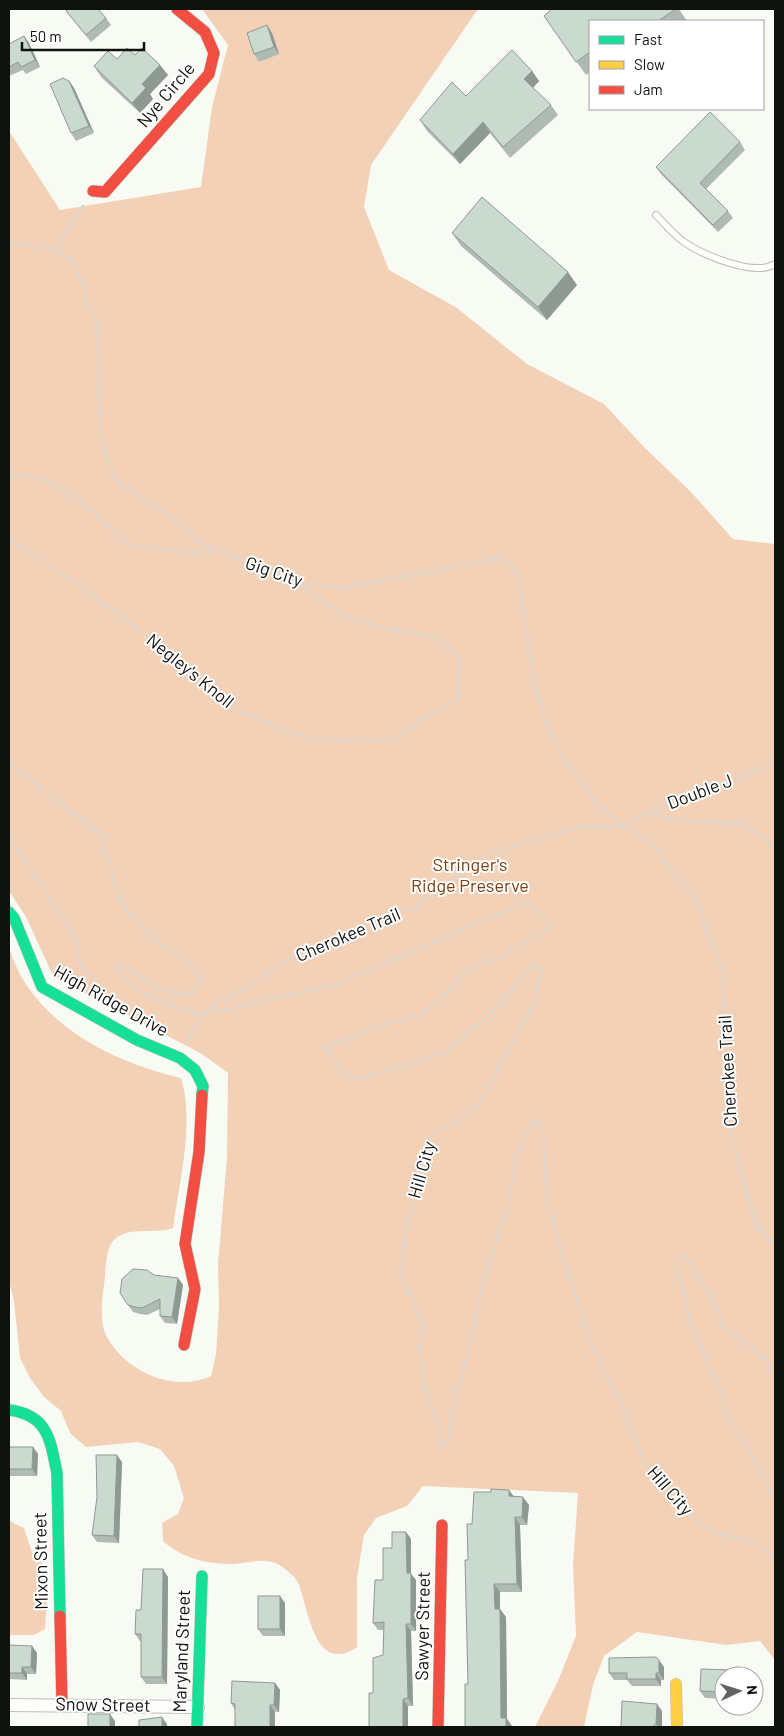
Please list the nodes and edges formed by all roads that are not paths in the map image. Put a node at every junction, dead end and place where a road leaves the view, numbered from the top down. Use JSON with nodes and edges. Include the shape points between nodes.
{"nodes":[{"id":1,"x":177,"y":9,"type":"edge"},
{"id":2,"x":93,"y":191,"type":"road end"},
{"id":3,"x":656,"y":215,"type":"dead end"},
{"id":4,"x":775,"y":264,"type":"edge"},
{"id":5,"x":9,"y":912,"type":"edge"},
{"id":6,"x":184,"y":1345,"type":"dead end"},
{"id":7,"x":9,"y":1410,"type":"edge"},
{"id":8,"x":442,"y":1525,"type":"dead end"},
{"id":9,"x":202,"y":1576,"type":"dead end"},
{"id":10,"x":676,"y":1684,"type":"dead end"},
{"id":11,"x":9,"y":1704,"type":"edge"},
{"id":12,"x":62,"y":1705,"type":"junction"},
{"id":13,"x":198,"y":1707,"type":"junction"},
{"id":14,"x":197,"y":1727,"type":"edge"},
{"id":15,"x":438,"y":1727,"type":"edge"},
{"id":16,"x":677,"y":1727,"type":"edge"}],
"edges":[{"from":1,"to":2,"type":"street","name":"Nye Circle","via":[[205,32],[214,52],[209,74],[105,192]]},
{"from":3,"to":4,"type":"lane","via":[[683,242],[711,256],[743,267],[769,268]]},
{"from":5,"to":6,"type":"street","name":"High Ridge Drive","via":[[42,986],[137,1040],[180,1058],[195,1070],[203,1086],[199,1152],[185,1244],[195,1289]]},
{"from":7,"to":12,"type":"street","name":"Mixon Street","via":[[23,1410],[40,1419],[49,1437],[57,1473]]},
{"from":8,"to":15,"type":"street","name":"Sawyer Street"},
{"from":9,"to":13,"type":"street","name":"Maryland Street"},
{"from":10,"to":16,"type":"street"},
{"from":11,"to":12,"type":"street","name":"Snow Street"},
{"from":12,"to":13,"type":"street","name":"Snow Street"},
{"from":13,"to":14,"type":"street","name":"Maryland Street"}]}
